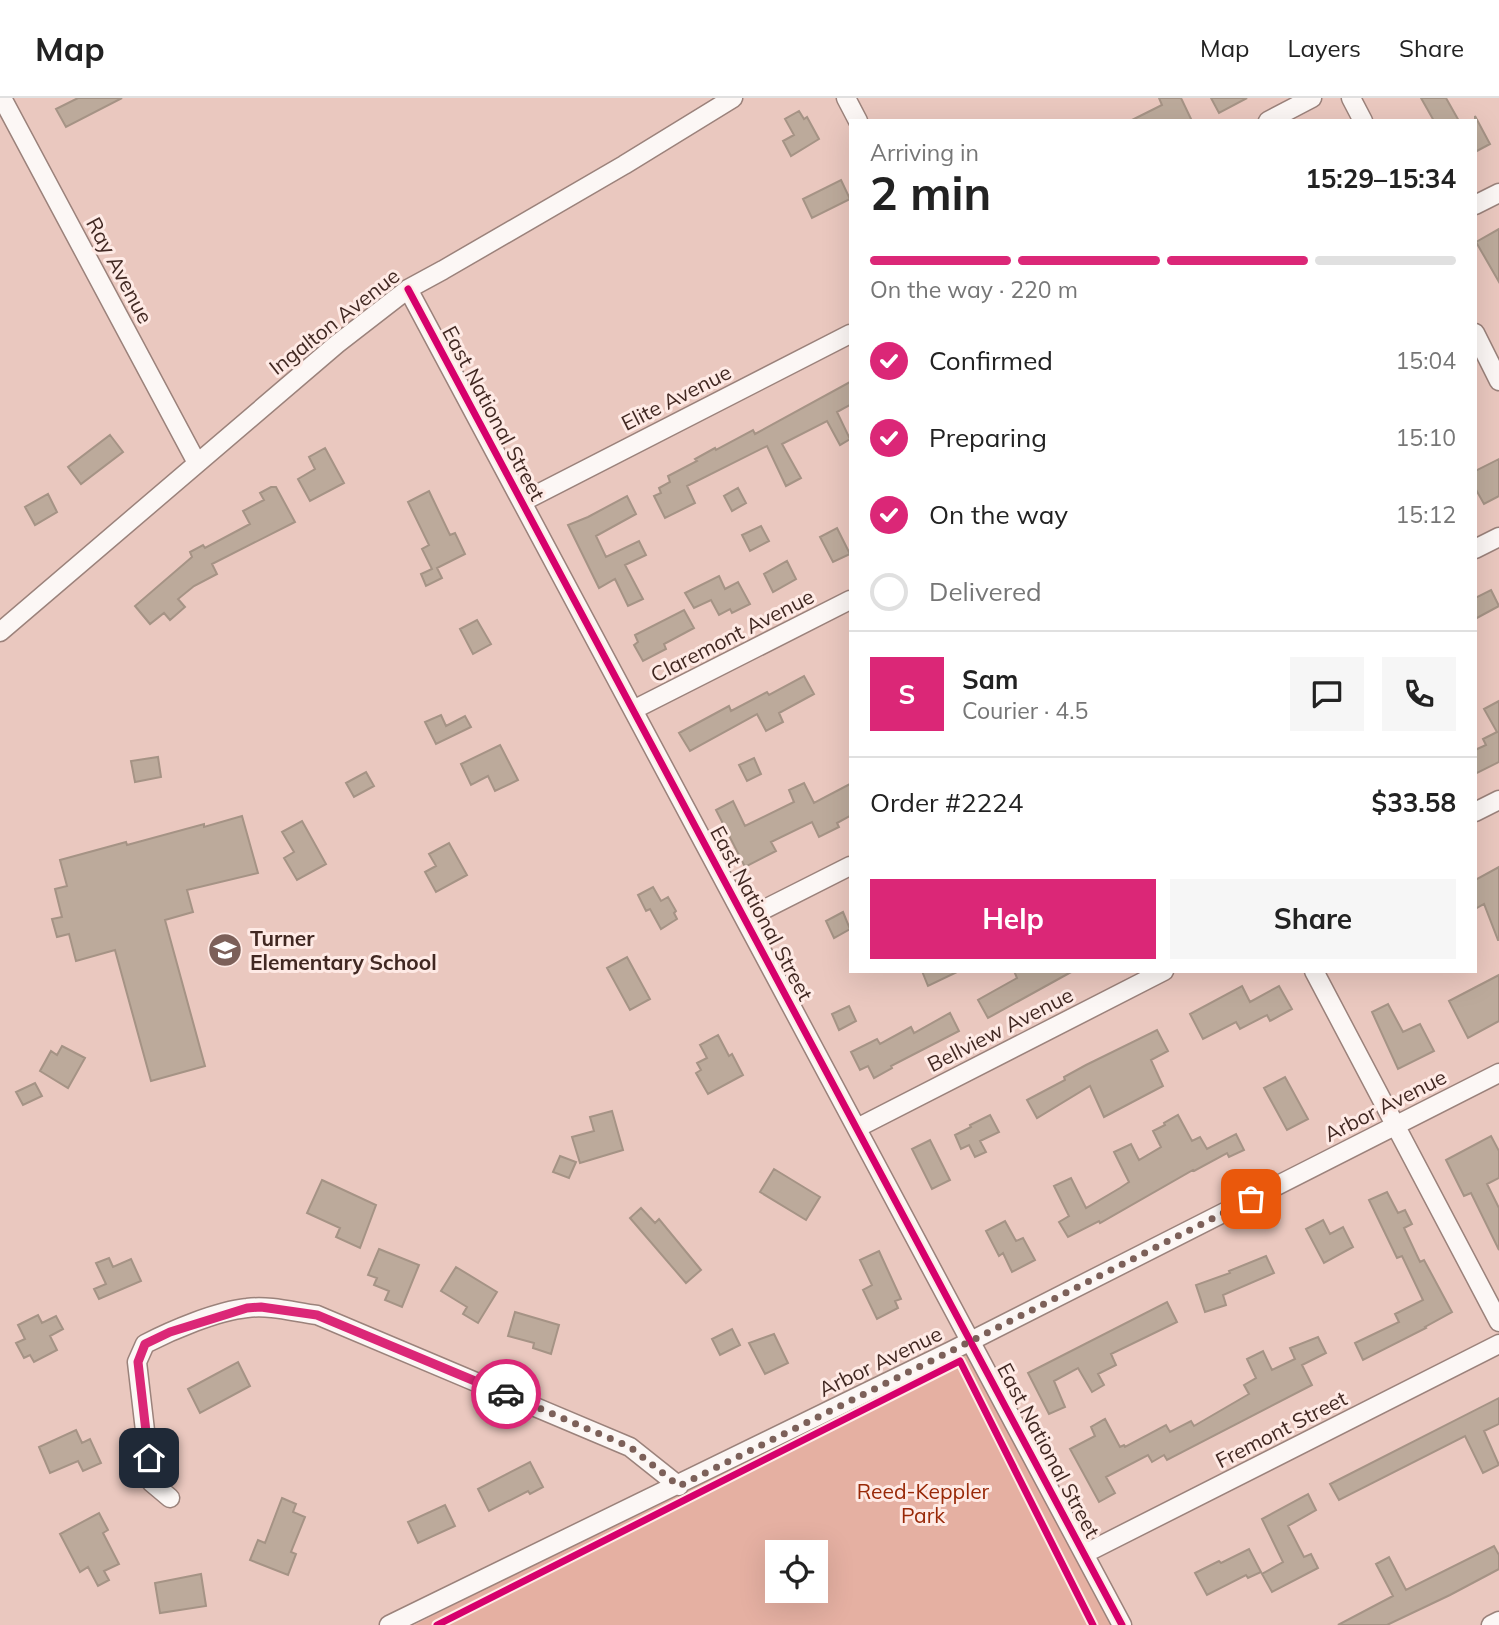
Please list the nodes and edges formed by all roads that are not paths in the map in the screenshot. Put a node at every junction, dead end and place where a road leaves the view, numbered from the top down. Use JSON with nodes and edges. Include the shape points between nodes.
{"nodes":[{"id":1,"x":2,"y":98,"type":"edge"},
{"id":2,"x":733,"y":98,"type":"edge"},
{"id":3,"x":846,"y":98,"type":"edge"},
{"id":4,"x":1312,"y":98,"type":"edge"},
{"id":5,"x":1351,"y":98,"type":"edge"},
{"id":6,"x":857,"y":119,"type":"edge"},
{"id":7,"x":1272,"y":119,"type":"edge"},
{"id":8,"x":1362,"y":119,"type":"edge"},
{"id":9,"x":1499,"y":193,"type":"edge"},
{"id":10,"x":1477,"y":204,"type":"edge"},
{"id":11,"x":408,"y":289,"type":"junction"},
{"id":12,"x":849,"y":335,"type":"edge"},
{"id":13,"x":1477,"y":337,"type":"edge"},
{"id":14,"x":1499,"y":381,"type":"edge"},
{"id":15,"x":197,"y":463,"type":"junction"},
{"id":16,"x":522,"y":502,"type":"junction"},
{"id":17,"x":1499,"y":537,"type":"edge"},
{"id":18,"x":1477,"y":548,"type":"edge"},
{"id":19,"x":849,"y":601,"type":"edge"},
{"id":20,"x":0,"y":632,"type":"edge"},
{"id":21,"x":634,"y":710,"type":"junction"},
{"id":22,"x":1499,"y":800,"type":"edge"},
{"id":23,"x":1477,"y":812,"type":"edge"},
{"id":24,"x":849,"y":867,"type":"edge"},
{"id":25,"x":745,"y":919,"type":"junction"},
{"id":26,"x":1160,"y":973,"type":"edge"},
{"id":27,"x":1315,"y":973,"type":"edge"},
{"id":28,"x":1499,"y":1073,"type":"edge"},
{"id":29,"x":1396,"y":1125,"type":"junction"},
{"id":30,"x":857,"y":1128,"type":"junction"},
{"id":31,"x":1499,"y":1322,"type":"edge"},
{"id":32,"x":971,"y":1341,"type":"junction"},
{"id":33,"x":1499,"y":1344,"type":"edge"},
{"id":34,"x":679,"y":1486,"type":"junction"},
{"id":35,"x":170,"y":1497,"type":"dead end"},
{"id":36,"x":1084,"y":1554,"type":"junction"},
{"id":37,"x":1499,"y":1621,"type":"edge"},
{"id":38,"x":389,"y":1625,"type":"edge"},
{"id":39,"x":1122,"y":1625,"type":"edge"},
{"id":40,"x":1491,"y":1625,"type":"edge"}],
"edges":[{"from":1,"to":15,"type":"street","name":"Ray Avenue"},
{"from":2,"to":11,"type":"street","name":"Ingalton Avenue"},
{"from":3,"to":6,"type":"street"},
{"from":4,"to":7,"type":"street"},
{"from":5,"to":8,"type":"street"},
{"from":9,"to":10,"type":"street"},
{"from":11,"to":15,"type":"street","name":"Ingalton Avenue"},
{"from":11,"to":16,"type":"street","name":"East National Street"},
{"from":12,"to":16,"type":"street","name":"Elite Avenue"},
{"from":13,"to":14,"type":"street"},
{"from":15,"to":20,"type":"street","name":"Ingalton Avenue"},
{"from":16,"to":21,"type":"street","name":"East National Street"},
{"from":17,"to":18,"type":"street"},
{"from":19,"to":21,"type":"street","name":"Claremont Avenue"},
{"from":21,"to":25,"type":"street","name":"East National Street"},
{"from":22,"to":23,"type":"street"},
{"from":24,"to":25,"type":"street"},
{"from":25,"to":30,"type":"street","name":"East National Street"},
{"from":26,"to":30,"type":"street","name":"Bellview Avenue"},
{"from":27,"to":29,"type":"street"},
{"from":28,"to":29,"type":"street","name":"Arbor Avenue"},
{"from":29,"to":31,"type":"street"},
{"from":29,"to":32,"type":"street","name":"Arbor Avenue"},
{"from":30,"to":32,"type":"street","name":"East National Street"},
{"from":32,"to":34,"type":"street","name":"Arbor Avenue"},
{"from":32,"to":36,"type":"street","name":"East National Street"},
{"from":33,"to":36,"type":"street","name":"Fremont Street"},
{"from":34,"to":35,"type":"street","via":[[618,1441],[317,1315],[261,1307],[234,1310],[145,1344],[138,1362],[151,1482]]},
{"from":34,"to":38,"type":"street","name":"Arbor Avenue"},
{"from":36,"to":39,"type":"street","name":"East National Street"},
{"from":37,"to":40,"type":"street"}]}
